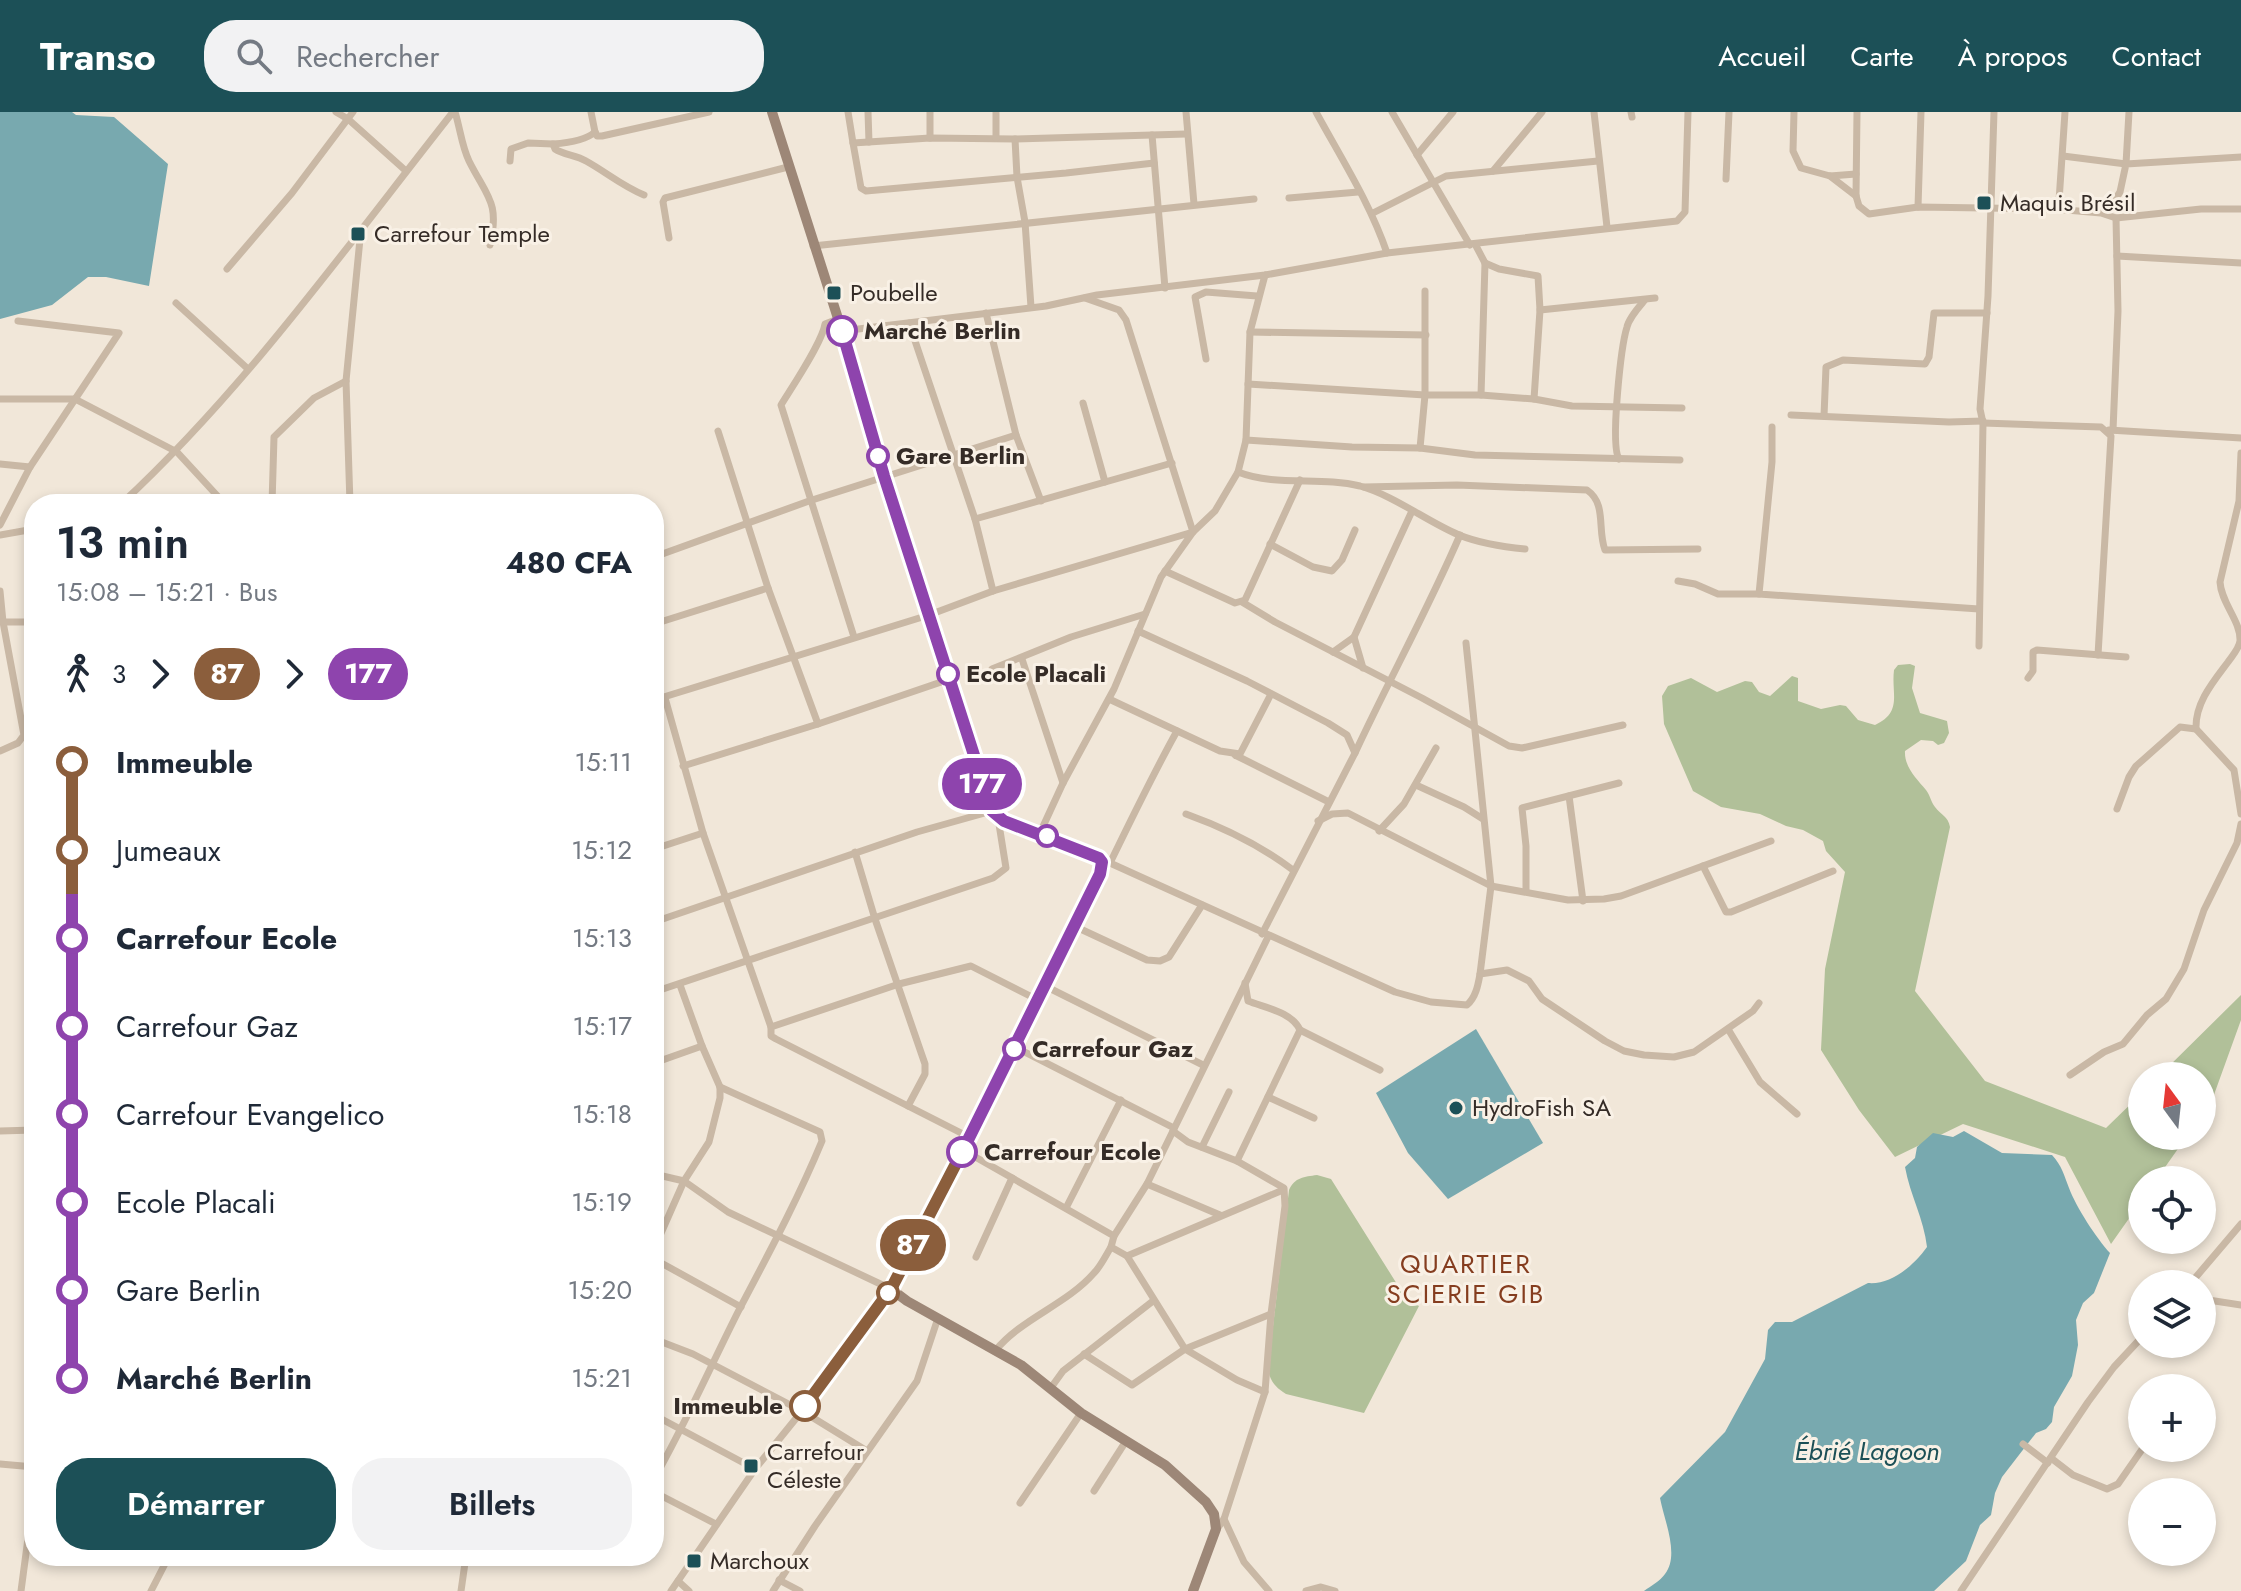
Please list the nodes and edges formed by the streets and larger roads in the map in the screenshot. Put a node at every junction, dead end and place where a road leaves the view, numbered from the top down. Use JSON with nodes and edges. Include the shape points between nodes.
{"nodes":[{"id":1,"x":336,"y":112,"type":"edge"},
{"id":2,"x":454,"y":112,"type":"edge"},
{"id":3,"x":591,"y":112,"type":"edge"},
{"id":4,"x":709,"y":112,"type":"edge"},
{"id":5,"x":772,"y":112,"type":"edge"},
{"id":6,"x":848,"y":112,"type":"edge"},
{"id":7,"x":868,"y":112,"type":"edge"},
{"id":8,"x":930,"y":112,"type":"edge"},
{"id":9,"x":996,"y":112,"type":"edge"},
{"id":10,"x":1186,"y":112,"type":"edge"},
{"id":11,"x":1316,"y":112,"type":"edge"},
{"id":12,"x":1392,"y":112,"type":"edge"},
{"id":13,"x":1453,"y":112,"type":"edge"},
{"id":14,"x":1542,"y":112,"type":"edge"},
{"id":15,"x":1594,"y":112,"type":"edge"},
{"id":16,"x":1688,"y":112,"type":"edge"},
{"id":17,"x":1729,"y":112,"type":"edge"},
{"id":18,"x":1794,"y":112,"type":"edge"},
{"id":19,"x":1857,"y":112,"type":"edge"},
{"id":20,"x":1921,"y":112,"type":"edge"},
{"id":21,"x":1994,"y":112,"type":"edge"},
{"id":22,"x":2065,"y":112,"type":"edge"},
{"id":23,"x":2129,"y":112,"type":"edge"},
{"id":24,"x":351,"y":115,"type":"edge"},
{"id":25,"x":595,"y":132,"type":"junction"},
{"id":26,"x":1186,"y":134,"type":"junction"},
{"id":27,"x":1152,"y":135,"type":"junction"},
{"id":28,"x":930,"y":138,"type":"junction"},
{"id":29,"x":996,"y":138,"type":"junction"},
{"id":30,"x":1015,"y":139,"type":"junction"},
{"id":31,"x":869,"y":142,"type":"junction"},
{"id":32,"x":853,"y":143,"type":"junction"},
{"id":33,"x":553,"y":144,"type":"junction"},
{"id":34,"x":1417,"y":155,"type":"junction"},
{"id":35,"x":2063,"y":156,"type":"junction"},
{"id":36,"x":2241,"y":157,"type":"edge"},
{"id":37,"x":510,"y":161,"type":"dead end"},
{"id":38,"x":1598,"y":161,"type":"junction"},
{"id":39,"x":1154,"y":163,"type":"junction"},
{"id":40,"x":2126,"y":164,"type":"junction"},
{"id":41,"x":788,"y":167,"type":"junction"},
{"id":42,"x":406,"y":171,"type":"junction"},
{"id":43,"x":1493,"y":171,"type":"junction"},
{"id":44,"x":1856,"y":174,"type":"junction"},
{"id":45,"x":1830,"y":176,"type":"junction"},
{"id":46,"x":1017,"y":177,"type":"junction"},
{"id":47,"x":1726,"y":179,"type":"dead end"},
{"id":48,"x":1433,"y":181,"type":"junction"},
{"id":49,"x":1358,"y":192,"type":"junction"},
{"id":50,"x":644,"y":195,"type":"dead end"},
{"id":51,"x":1856,"y":196,"type":"junction"},
{"id":52,"x":1289,"y":198,"type":"dead end"},
{"id":53,"x":1254,"y":199,"type":"dead end"},
{"id":54,"x":1194,"y":204,"type":"junction"},
{"id":55,"x":1918,"y":207,"type":"junction"},
{"id":56,"x":1158,"y":208,"type":"junction"},
{"id":57,"x":1990,"y":209,"type":"junction"},
{"id":58,"x":2055,"y":209,"type":"junction"},
{"id":59,"x":2241,"y":209,"type":"edge"},
{"id":60,"x":1373,"y":213,"type":"junction"},
{"id":61,"x":2106,"y":214,"type":"junction"},
{"id":62,"x":2116,"y":218,"type":"junction"},
{"id":63,"x":1025,"y":222,"type":"junction"},
{"id":64,"x":362,"y":227,"type":"junction"},
{"id":65,"x":1607,"y":227,"type":"junction"},
{"id":66,"x":669,"y":238,"type":"dead end"},
{"id":67,"x":490,"y":245,"type":"dead end"},
{"id":68,"x":1473,"y":245,"type":"junction"},
{"id":69,"x":813,"y":246,"type":"junction"},
{"id":70,"x":1387,"y":253,"type":"junction"},
{"id":71,"x":2117,"y":256,"type":"junction"},
{"id":72,"x":1485,"y":263,"type":"junction"},
{"id":73,"x":2241,"y":263,"type":"edge"},
{"id":74,"x":227,"y":269,"type":"dead end"},
{"id":75,"x":1265,"y":275,"type":"junction"},
{"id":76,"x":1165,"y":288,"type":"junction"},
{"id":77,"x":1425,"y":291,"type":"dead end"},
{"id":78,"x":1257,"y":296,"type":"junction"},
{"id":79,"x":1083,"y":297,"type":"junction"},
{"id":80,"x":1655,"y":298,"type":"dead end"},
{"id":81,"x":1644,"y":301,"type":"junction"},
{"id":82,"x":176,"y":303,"type":"dead end"},
{"id":83,"x":1031,"y":307,"type":"junction"},
{"id":84,"x":1540,"y":310,"type":"junction"},
{"id":85,"x":986,"y":313,"type":"junction"},
{"id":86,"x":1987,"y":313,"type":"junction"},
{"id":87,"x":838,"y":319,"type":"junction"},
{"id":88,"x":18,"y":321,"type":"dead end"},
{"id":89,"x":909,"y":323,"type":"junction"},
{"id":90,"x":842,"y":331,"type":"junction"},
{"id":91,"x":1250,"y":332,"type":"junction"},
{"id":92,"x":1426,"y":335,"type":"junction"},
{"id":93,"x":1206,"y":359,"type":"dead end"},
{"id":94,"x":248,"y":369,"type":"junction"},
{"id":95,"x":346,"y":381,"type":"junction"},
{"id":96,"x":1248,"y":384,"type":"junction"},
{"id":97,"x":1425,"y":395,"type":"junction"},
{"id":98,"x":1481,"y":395,"type":"junction"},
{"id":99,"x":0,"y":399,"type":"edge"},
{"id":100,"x":75,"y":399,"type":"junction"},
{"id":101,"x":1534,"y":399,"type":"junction"},
{"id":102,"x":1083,"y":403,"type":"dead end"},
{"id":103,"x":1617,"y":405,"type":"junction"},
{"id":104,"x":1682,"y":408,"type":"dead end"},
{"id":105,"x":1791,"y":415,"type":"dead end"},
{"id":106,"x":1824,"y":416,"type":"junction"},
{"id":107,"x":1983,"y":422,"type":"junction"},
{"id":108,"x":1772,"y":427,"type":"dead end"},
{"id":109,"x":2110,"y":430,"type":"junction"},
{"id":110,"x":718,"y":431,"type":"dead end"},
{"id":111,"x":1016,"y":435,"type":"junction"},
{"id":112,"x":2241,"y":438,"type":"edge"},
{"id":113,"x":1246,"y":440,"type":"junction"},
{"id":114,"x":1420,"y":448,"type":"junction"},
{"id":115,"x":177,"y":452,"type":"junction"},
{"id":116,"x":2241,"y":453,"type":"edge"},
{"id":117,"x":954,"y":455,"type":"junction"},
{"id":118,"x":1619,"y":459,"type":"junction"},
{"id":119,"x":1680,"y":460,"type":"dead end"},
{"id":120,"x":1172,"y":463,"type":"junction"},
{"id":121,"x":0,"y":464,"type":"edge"},
{"id":122,"x":30,"y":467,"type":"junction"},
{"id":123,"x":1238,"y":472,"type":"junction"},
{"id":124,"x":884,"y":476,"type":"junction"},
{"id":125,"x":1300,"y":480,"type":"junction"},
{"id":126,"x":1105,"y":482,"type":"junction"},
{"id":127,"x":1364,"y":487,"type":"junction"},
{"id":128,"x":132,"y":494,"type":"edge"},
{"id":129,"x":216,"y":494,"type":"edge"},
{"id":130,"x":272,"y":494,"type":"edge"},
{"id":131,"x":350,"y":494,"type":"edge"},
{"id":132,"x":809,"y":501,"type":"junction"},
{"id":133,"x":1041,"y":501,"type":"junction"},
{"id":134,"x":1412,"y":511,"type":"junction"},
{"id":135,"x":975,"y":519,"type":"junction"},
{"id":136,"x":749,"y":522,"type":"junction"},
{"id":137,"x":0,"y":525,"type":"edge"},
{"id":138,"x":1355,"y":530,"type":"dead end"},
{"id":139,"x":24,"y":531,"type":"edge"},
{"id":140,"x":1193,"y":532,"type":"junction"},
{"id":141,"x":0,"y":535,"type":"edge"},
{"id":142,"x":1460,"y":535,"type":"junction"},
{"id":143,"x":1270,"y":544,"type":"junction"},
{"id":144,"x":1525,"y":549,"type":"dead end"},
{"id":145,"x":1698,"y":549,"type":"dead end"},
{"id":146,"x":664,"y":553,"type":"edge"},
{"id":147,"x":1165,"y":571,"type":"junction"},
{"id":148,"x":1678,"y":581,"type":"dead end"},
{"id":149,"x":768,"y":588,"type":"junction"},
{"id":150,"x":0,"y":591,"type":"edge"},
{"id":151,"x":993,"y":591,"type":"junction"},
{"id":152,"x":1759,"y":594,"type":"junction"},
{"id":153,"x":1242,"y":602,"type":"junction"},
{"id":154,"x":1979,"y":609,"type":"junction"},
{"id":155,"x":1145,"y":614,"type":"junction"},
{"id":156,"x":929,"y":615,"type":"junction"},
{"id":157,"x":664,"y":621,"type":"edge"},
{"id":158,"x":3,"y":622,"type":"junction"},
{"id":159,"x":24,"y":622,"type":"edge"},
{"id":160,"x":1138,"y":631,"type":"junction"},
{"id":161,"x":854,"y":637,"type":"junction"},
{"id":162,"x":1354,"y":637,"type":"junction"},
{"id":163,"x":2241,"y":638,"type":"edge"},
{"id":164,"x":1466,"y":643,"type":"dead end"},
{"id":165,"x":1979,"y":646,"type":"dead end"},
{"id":166,"x":1333,"y":652,"type":"junction"},
{"id":167,"x":2098,"y":655,"type":"junction"},
{"id":168,"x":793,"y":657,"type":"junction"},
{"id":169,"x":2126,"y":657,"type":"dead end"},
{"id":170,"x":1022,"y":659,"type":"junction"},
{"id":171,"x":1363,"y":668,"type":"junction"},
{"id":172,"x":992,"y":669,"type":"dead end"},
{"id":173,"x":2028,"y":678,"type":"dead end"},
{"id":174,"x":950,"y":679,"type":"junction"},
{"id":175,"x":1389,"y":681,"type":"junction"},
{"id":176,"x":1271,"y":694,"type":"junction"},
{"id":177,"x":665,"y":698,"type":"joint"},
{"id":178,"x":1109,"y":699,"type":"junction"},
{"id":179,"x":818,"y":724,"type":"junction"},
{"id":180,"x":1623,"y":725,"type":"dead end"},
{"id":181,"x":1476,"y":729,"type":"junction"},
{"id":182,"x":2196,"y":729,"type":"junction"},
{"id":183,"x":1177,"y":731,"type":"junction"},
{"id":184,"x":1436,"y":748,"type":"dead end"},
{"id":185,"x":0,"y":751,"type":"edge"},
{"id":186,"x":1355,"y":753,"type":"junction"},
{"id":187,"x":1233,"y":754,"type":"junction"},
{"id":188,"x":683,"y":766,"type":"junction"},
{"id":189,"x":1063,"y":783,"type":"junction"},
{"id":190,"x":1619,"y":783,"type":"dead end"},
{"id":191,"x":1416,"y":785,"type":"junction"},
{"id":192,"x":1569,"y":796,"type":"junction"},
{"id":193,"x":1329,"y":802,"type":"junction"},
{"id":194,"x":2117,"y":809,"type":"dead end"},
{"id":195,"x":995,"y":814,"type":"junction"},
{"id":196,"x":1186,"y":814,"type":"dead end"},
{"id":197,"x":2241,"y":814,"type":"edge"},
{"id":198,"x":1483,"y":819,"type":"junction"},
{"id":199,"x":1318,"y":821,"type":"junction"},
{"id":200,"x":2241,"y":824,"type":"edge"},
{"id":201,"x":1379,"y":831,"type":"junction"},
{"id":202,"x":703,"y":833,"type":"junction"},
{"id":203,"x":1040,"y":833,"type":"junction"},
{"id":204,"x":1771,"y":841,"type":"dead end"},
{"id":205,"x":664,"y":846,"type":"edge"},
{"id":206,"x":855,"y":852,"type":"junction"},
{"id":207,"x":1106,"y":862,"type":"junction"},
{"id":208,"x":1703,"y":866,"type":"junction"},
{"id":209,"x":1293,"y":870,"type":"junction"},
{"id":210,"x":1833,"y":871,"type":"dead end"},
{"id":211,"x":1491,"y":886,"type":"junction"},
{"id":212,"x":1526,"y":891,"type":"junction"},
{"id":213,"x":725,"y":900,"type":"junction"},
{"id":214,"x":1583,"y":901,"type":"junction"},
{"id":215,"x":1202,"y":905,"type":"junction"},
{"id":216,"x":664,"y":919,"type":"edge"},
{"id":217,"x":875,"y":919,"type":"junction"},
{"id":218,"x":1074,"y":926,"type":"junction"},
{"id":219,"x":1265,"y":935,"type":"junction"},
{"id":220,"x":747,"y":962,"type":"junction"},
{"id":221,"x":1480,"y":974,"type":"junction"},
{"id":222,"x":1245,"y":978,"type":"junction"},
{"id":223,"x":899,"y":984,"type":"junction"},
{"id":224,"x":680,"y":985,"type":"junction"},
{"id":225,"x":1045,"y":986,"type":"junction"},
{"id":226,"x":664,"y":989,"type":"edge"},
{"id":227,"x":1038,"y":1000,"type":"junction"},
{"id":228,"x":1759,"y":1003,"type":"dead end"},
{"id":229,"x":771,"y":1027,"type":"junction"},
{"id":230,"x":1728,"y":1029,"type":"junction"},
{"id":231,"x":1300,"y":1030,"type":"junction"},
{"id":232,"x":702,"y":1046,"type":"junction"},
{"id":233,"x":1015,"y":1047,"type":"junction"},
{"id":234,"x":664,"y":1059,"type":"edge"},
{"id":235,"x":1203,"y":1065,"type":"junction"},
{"id":236,"x":1380,"y":1070,"type":"dead end"},
{"id":237,"x":2070,"y":1075,"type":"dead end"},
{"id":238,"x":720,"y":1087,"type":"junction"},
{"id":239,"x":1229,"y":1092,"type":"dead end"},
{"id":240,"x":1268,"y":1097,"type":"junction"},
{"id":241,"x":1121,"y":1100,"type":"junction"},
{"id":242,"x":908,"y":1106,"type":"junction"},
{"id":243,"x":1797,"y":1114,"type":"dead end"},
{"id":244,"x":1314,"y":1118,"type":"dead end"},
{"id":245,"x":24,"y":1130,"type":"edge"},
{"id":246,"x":1174,"y":1130,"type":"junction"},
{"id":247,"x":0,"y":1131,"type":"edge"},
{"id":248,"x":969,"y":1137,"type":"junction"},
{"id":249,"x":1202,"y":1147,"type":"junction"},
{"id":250,"x":963,"y":1150,"type":"junction"},
{"id":251,"x":1237,"y":1161,"type":"junction"},
{"id":252,"x":664,"y":1176,"type":"edge"},
{"id":253,"x":1012,"y":1178,"type":"junction"},
{"id":254,"x":684,"y":1181,"type":"junction"},
{"id":255,"x":1147,"y":1184,"type":"junction"},
{"id":256,"x":1283,"y":1190,"type":"junction"},
{"id":257,"x":1066,"y":1208,"type":"junction"},
{"id":258,"x":1220,"y":1215,"type":"junction"},
{"id":259,"x":2241,"y":1224,"type":"edge"},
{"id":260,"x":664,"y":1226,"type":"edge"},
{"id":261,"x":779,"y":1235,"type":"junction"},
{"id":262,"x":1114,"y":1236,"type":"junction"},
{"id":263,"x":1111,"y":1247,"type":"junction"},
{"id":264,"x":1127,"y":1256,"type":"junction"},
{"id":265,"x":976,"y":1257,"type":"dead end"},
{"id":266,"x":664,"y":1265,"type":"edge"},
{"id":267,"x":2202,"y":1270,"type":"edge"},
{"id":268,"x":891,"y":1289,"type":"junction"},
{"id":269,"x":1153,"y":1301,"type":"junction"},
{"id":270,"x":2216,"y":1301,"type":"edge"},
{"id":271,"x":2241,"y":1305,"type":"edge"},
{"id":272,"x":741,"y":1307,"type":"junction"},
{"id":273,"x":1271,"y":1314,"type":"junction"},
{"id":274,"x":938,"y":1318,"type":"junction"},
{"id":275,"x":664,"y":1343,"type":"edge"},
{"id":276,"x":1185,"y":1349,"type":"junction"},
{"id":277,"x":995,"y":1351,"type":"junction"},
{"id":278,"x":2128,"y":1352,"type":"edge"},
{"id":279,"x":1084,"y":1354,"type":"junction"},
{"id":280,"x":712,"y":1365,"type":"junction"},
{"id":281,"x":1050,"y":1389,"type":"junction"},
{"id":282,"x":1265,"y":1392,"type":"junction"},
{"id":283,"x":802,"y":1411,"type":"junction"},
{"id":284,"x":1081,"y":1413,"type":"junction"},
{"id":285,"x":664,"y":1420,"type":"edge"},
{"id":286,"x":682,"y":1429,"type":"junction"},
{"id":287,"x":1126,"y":1441,"type":"junction"},
{"id":288,"x":2023,"y":1444,"type":"dead end"},
{"id":289,"x":867,"y":1451,"type":"junction"},
{"id":290,"x":2049,"y":1460,"type":"junction"},
{"id":291,"x":664,"y":1461,"type":"edge"},
{"id":292,"x":2133,"y":1462,"type":"edge"},
{"id":293,"x":0,"y":1464,"type":"edge"},
{"id":294,"x":24,"y":1466,"type":"edge"},
{"id":295,"x":755,"y":1469,"type":"junction"},
{"id":296,"x":1094,"y":1491,"type":"dead end"},
{"id":297,"x":664,"y":1497,"type":"edge"},
{"id":298,"x":1020,"y":1503,"type":"dead end"},
{"id":299,"x":1224,"y":1519,"type":"junction"},
{"id":300,"x":716,"y":1524,"type":"junction"},
{"id":301,"x":1216,"y":1529,"type":"junction"},
{"id":302,"x":24,"y":1566,"type":"edge"},
{"id":303,"x":164,"y":1566,"type":"edge"},
{"id":304,"x":465,"y":1566,"type":"edge"},
{"id":305,"x":779,"y":1580,"type":"junction"},
{"id":306,"x":678,"y":1581,"type":"junction"},
{"id":307,"x":21,"y":1591,"type":"edge"},
{"id":308,"x":151,"y":1591,"type":"edge"},
{"id":309,"x":461,"y":1591,"type":"edge"},
{"id":310,"x":672,"y":1591,"type":"edge"},
{"id":311,"x":689,"y":1591,"type":"edge"},
{"id":312,"x":773,"y":1591,"type":"edge"},
{"id":313,"x":800,"y":1591,"type":"edge"},
{"id":314,"x":1193,"y":1591,"type":"edge"},
{"id":315,"x":1269,"y":1591,"type":"edge"},
{"id":316,"x":1306,"y":1591,"type":"edge"},
{"id":317,"x":1335,"y":1591,"type":"edge"},
{"id":318,"x":1961,"y":1591,"type":"edge"}],
"edges":[{"from":1,"to":24,"type":"street"},
{"from":2,"to":42,"type":"street"},
{"from":2,"to":67,"type":"street","via":[[469,161],[494,206]]},
{"from":3,"to":25,"type":"street"},
{"from":4,"to":25,"type":"street","via":[[602,136]]},
{"from":5,"to":41,"type":"street"},
{"from":6,"to":32,"type":"street"},
{"from":7,"to":31,"type":"street"},
{"from":8,"to":28,"type":"street"},
{"from":9,"to":29,"type":"street"},
{"from":10,"to":26,"type":"street"},
{"from":11,"to":49,"type":"street"},
{"from":12,"to":34,"type":"street"},
{"from":13,"to":34,"type":"street"},
{"from":14,"to":43,"type":"street"},
{"from":15,"to":38,"type":"street"},
{"from":16,"to":65,"type":"street","via":[[1682,217]]},
{"from":17,"to":47,"type":"street"},
{"from":18,"to":45,"type":"street","via":[[1796,162]]},
{"from":19,"to":44,"type":"street"},
{"from":20,"to":55,"type":"street"},
{"from":21,"to":57,"type":"street"},
{"from":22,"to":35,"type":"street"},
{"from":23,"to":40,"type":"street"},
{"from":24,"to":42,"type":"street"},
{"from":24,"to":74,"type":"street"},
{"from":25,"to":33,"type":"street"},
{"from":26,"to":27,"type":"street"},
{"from":26,"to":54,"type":"street"},
{"from":27,"to":30,"type":"street"},
{"from":27,"to":39,"type":"street"},
{"from":28,"to":29,"type":"street"},
{"from":28,"to":31,"type":"street"},
{"from":29,"to":30,"type":"street"},
{"from":30,"to":46,"type":"street"},
{"from":31,"to":32,"type":"street"},
{"from":32,"to":46,"type":"street","via":[[861,188],[866,191]]},
{"from":33,"to":37,"type":"street","via":[[511,149]]},
{"from":33,"to":50,"type":"street"},
{"from":34,"to":48,"type":"street"},
{"from":35,"to":40,"type":"street"},
{"from":35,"to":58,"type":"street"},
{"from":36,"to":40,"type":"street"},
{"from":38,"to":43,"type":"street"},
{"from":38,"to":65,"type":"street"},
{"from":39,"to":46,"type":"street"},
{"from":39,"to":56,"type":"street"},
{"from":40,"to":61,"type":"street","via":[[2120,192]]},
{"from":41,"to":66,"type":"street","via":[[665,198]]},
{"from":41,"to":69,"type":"street"},
{"from":42,"to":64,"type":"street"},
{"from":43,"to":48,"type":"street"},
{"from":44,"to":45,"type":"street"},
{"from":44,"to":51,"type":"street"},
{"from":45,"to":51,"type":"street"},
{"from":46,"to":63,"type":"street"},
{"from":48,"to":60,"type":"street"},
{"from":48,"to":68,"type":"street"},
{"from":49,"to":52,"type":"street"},
{"from":49,"to":60,"type":"street"},
{"from":51,"to":55,"type":"street","via":[[1869,214]]},
{"from":53,"to":54,"type":"street"},
{"from":54,"to":56,"type":"street"},
{"from":55,"to":57,"type":"street"},
{"from":56,"to":63,"type":"street"},
{"from":56,"to":76,"type":"street"},
{"from":57,"to":58,"type":"street"},
{"from":57,"to":86,"type":"street"},
{"from":58,"to":61,"type":"street"},
{"from":59,"to":62,"type":"street"},
{"from":60,"to":70,"type":"street"},
{"from":61,"to":62,"type":"street"},
{"from":62,"to":71,"type":"street"},
{"from":63,"to":69,"type":"street"},
{"from":63,"to":83,"type":"street"},
{"from":64,"to":94,"type":"street"},
{"from":64,"to":95,"type":"street"},
{"from":65,"to":68,"type":"street"},
{"from":68,"to":70,"type":"street"},
{"from":68,"to":72,"type":"street"},
{"from":69,"to":87,"type":"street"},
{"from":70,"to":75,"type":"street"},
{"from":71,"to":73,"type":"street"},
{"from":71,"to":109,"type":"street"},
{"from":72,"to":84,"type":"street","via":[[1538,276]]},
{"from":72,"to":98,"type":"street"},
{"from":75,"to":76,"type":"street"},
{"from":75,"to":78,"type":"street"},
{"from":76,"to":79,"type":"street"},
{"from":77,"to":92,"type":"street"},
{"from":78,"to":91,"type":"street"},
{"from":78,"to":93,"type":"street","via":[[1206,292],[1195,297]]},
{"from":79,"to":83,"type":"street"},
{"from":79,"to":120,"type":"street","via":[[1119,310],[1126,320]]},
{"from":80,"to":81,"type":"street"},
{"from":81,"to":84,"type":"street"},
{"from":81,"to":103,"type":"street","via":[[1627,326]]},
{"from":82,"to":94,"type":"street"},
{"from":83,"to":85,"type":"street"},
{"from":84,"to":101,"type":"street"},
{"from":85,"to":89,"type":"street"},
{"from":85,"to":111,"type":"street"},
{"from":86,"to":106,"type":"street","via":[[1934,313],[1925,364],[1843,360],[1826,367]]},
{"from":86,"to":107,"type":"street"},
{"from":87,"to":90,"type":"street"},
{"from":87,"to":132,"type":"street","via":[[825,324],[781,405]]},
{"from":88,"to":100,"type":"street","via":[[119,333]]},
{"from":89,"to":90,"type":"street"},
{"from":89,"to":117,"type":"street"},
{"from":90,"to":124,"type":"street"},
{"from":91,"to":92,"type":"street"},
{"from":91,"to":96,"type":"street"},
{"from":92,"to":97,"type":"street"},
{"from":94,"to":115,"type":"street"},
{"from":95,"to":130,"type":"street","via":[[314,398],[274,437]]},
{"from":95,"to":131,"type":"street"},
{"from":96,"to":97,"type":"street"},
{"from":96,"to":113,"type":"street"},
{"from":97,"to":98,"type":"street"},
{"from":97,"to":114,"type":"street"},
{"from":98,"to":101,"type":"street"},
{"from":99,"to":100,"type":"street"},
{"from":100,"to":115,"type":"street"},
{"from":100,"to":122,"type":"street"},
{"from":101,"to":103,"type":"street","via":[[1572,406]]},
{"from":102,"to":126,"type":"street"},
{"from":103,"to":104,"type":"street"},
{"from":103,"to":118,"type":"street","via":[[1614,448]]},
{"from":105,"to":106,"type":"street"},
{"from":106,"to":107,"type":"street"},
{"from":107,"to":109,"type":"street"},
{"from":107,"to":154,"type":"street"},
{"from":108,"to":152,"type":"street"},
{"from":109,"to":112,"type":"street"},
{"from":109,"to":167,"type":"street"},
{"from":110,"to":136,"type":"street"},
{"from":111,"to":117,"type":"street"},
{"from":111,"to":133,"type":"street"},
{"from":113,"to":114,"type":"street"},
{"from":113,"to":123,"type":"street"},
{"from":114,"to":118,"type":"street"},
{"from":115,"to":128,"type":"street"},
{"from":115,"to":129,"type":"street"},
{"from":116,"to":163,"type":"street","via":[[2239,501],[2220,582]]},
{"from":117,"to":124,"type":"street"},
{"from":117,"to":135,"type":"street"},
{"from":118,"to":119,"type":"street"},
{"from":120,"to":126,"type":"street"},
{"from":120,"to":140,"type":"street"},
{"from":121,"to":122,"type":"street"},
{"from":122,"to":137,"type":"street"},
{"from":123,"to":125,"type":"street"},
{"from":123,"to":140,"type":"street","via":[[1215,511]]},
{"from":124,"to":132,"type":"street"},
{"from":124,"to":156,"type":"street"},
{"from":125,"to":127,"type":"street"},
{"from":125,"to":143,"type":"street"},
{"from":126,"to":133,"type":"street"},
{"from":127,"to":134,"type":"street"},
{"from":127,"to":145,"type":"street","via":[[1587,490],[1599,504],[1605,550]]},
{"from":132,"to":136,"type":"street"},
{"from":132,"to":161,"type":"street"},
{"from":133,"to":135,"type":"street"},
{"from":134,"to":142,"type":"street"},
{"from":134,"to":162,"type":"street"},
{"from":135,"to":151,"type":"street"},
{"from":136,"to":146,"type":"street"},
{"from":136,"to":149,"type":"street"},
{"from":138,"to":143,"type":"street","via":[[1332,571]]},
{"from":139,"to":141,"type":"street"},
{"from":140,"to":147,"type":"street"},
{"from":140,"to":151,"type":"street"},
{"from":142,"to":144,"type":"street"},
{"from":142,"to":175,"type":"street"},
{"from":143,"to":153,"type":"street"},
{"from":147,"to":153,"type":"street"},
{"from":147,"to":155,"type":"street"},
{"from":148,"to":152,"type":"street","via":[[1718,594]]},
{"from":149,"to":157,"type":"street"},
{"from":149,"to":168,"type":"street"},
{"from":150,"to":158,"type":"street"},
{"from":151,"to":156,"type":"street"},
{"from":152,"to":154,"type":"street"},
{"from":153,"to":166,"type":"street"},
{"from":154,"to":165,"type":"street"},
{"from":155,"to":160,"type":"street"},
{"from":155,"to":170,"type":"street"},
{"from":156,"to":161,"type":"street"},
{"from":156,"to":174,"type":"street"},
{"from":158,"to":159,"type":"street"},
{"from":158,"to":185,"type":"street","via":[[24,735]]},
{"from":160,"to":176,"type":"street"},
{"from":160,"to":178,"type":"street"},
{"from":161,"to":168,"type":"street"},
{"from":162,"to":166,"type":"street"},
{"from":162,"to":171,"type":"street"},
{"from":163,"to":182,"type":"street","via":[[2208,688]]},
{"from":164,"to":181,"type":"street"},
{"from":166,"to":171,"type":"street"},
{"from":167,"to":169,"type":"street"},
{"from":167,"to":173,"type":"street","via":[[2037,650]]},
{"from":168,"to":177,"type":"street"},
{"from":168,"to":179,"type":"street"},
{"from":170,"to":172,"type":"street"},
{"from":170,"to":189,"type":"street"},
{"from":171,"to":175,"type":"street"},
{"from":174,"to":179,"type":"street"},
{"from":174,"to":195,"type":"street"},
{"from":175,"to":181,"type":"street"},
{"from":175,"to":186,"type":"street"},
{"from":176,"to":186,"type":"street","via":[[1347,735]]},
{"from":176,"to":187,"type":"street","via":[[1246,745]]},
{"from":177,"to":188,"type":"street"},
{"from":178,"to":183,"type":"street"},
{"from":178,"to":189,"type":"street"},
{"from":179,"to":188,"type":"street"},
{"from":180,"to":181,"type":"street","via":[[1522,748]]},
{"from":181,"to":198,"type":"street"},
{"from":182,"to":194,"type":"street","via":[[2180,727],[2136,766]]},
{"from":182,"to":197,"type":"street","via":[[2234,770]]},
{"from":183,"to":187,"type":"street"},
{"from":183,"to":207,"type":"street","via":[[1124,839]]},
{"from":184,"to":191,"type":"street"},
{"from":186,"to":193,"type":"street"},
{"from":187,"to":193,"type":"street"},
{"from":188,"to":202,"type":"street"},
{"from":189,"to":203,"type":"street"},
{"from":190,"to":192,"type":"street"},
{"from":191,"to":198,"type":"street"},
{"from":191,"to":201,"type":"street"},
{"from":192,"to":212,"type":"street","via":[[1522,808]]},
{"from":192,"to":214,"type":"street"},
{"from":193,"to":199,"type":"street"},
{"from":195,"to":203,"type":"street"},
{"from":195,"to":206,"type":"street"},
{"from":195,"to":217,"type":"street","via":[[1005,872]]},
{"from":196,"to":209,"type":"street","via":[[1229,830]]},
{"from":198,"to":211,"type":"street"},
{"from":199,"to":201,"type":"street","via":[[1348,813]]},
{"from":199,"to":209,"type":"street"},
{"from":200,"to":237,"type":"street","via":[[2184,969],[2166,999],[2123,1044]]},
{"from":201,"to":211,"type":"street"},
{"from":202,"to":205,"type":"street"},
{"from":202,"to":213,"type":"street"},
{"from":203,"to":207,"type":"street"},
{"from":204,"to":208,"type":"street"},
{"from":206,"to":213,"type":"street"},
{"from":206,"to":217,"type":"street"},
{"from":207,"to":215,"type":"street"},
{"from":207,"to":218,"type":"street"},
{"from":208,"to":210,"type":"street","via":[[1726,912]]},
{"from":208,"to":214,"type":"street","via":[[1621,896]]},
{"from":209,"to":219,"type":"street"},
{"from":211,"to":212,"type":"street"},
{"from":211,"to":221,"type":"street"},
{"from":212,"to":214,"type":"street"},
{"from":213,"to":216,"type":"street"},
{"from":213,"to":220,"type":"street"},
{"from":215,"to":218,"type":"street","via":[[1169,957],[1160,961]]},
{"from":215,"to":219,"type":"street"},
{"from":217,"to":220,"type":"street"},
{"from":217,"to":223,"type":"street"},
{"from":218,"to":225,"type":"street"},
{"from":219,"to":221,"type":"street","via":[[1395,992],[1431,1002],[1467,1005]]},
{"from":219,"to":222,"type":"street"},
{"from":220,"to":224,"type":"street"},
{"from":220,"to":229,"type":"street"},
{"from":221,"to":230,"type":"street","via":[[1507,970],[1529,981],[1542,999],[1624,1051],[1684,1055]]},
{"from":222,"to":231,"type":"street","via":[[1248,1001],[1286,1015]]},
{"from":222,"to":235,"type":"street"},
{"from":223,"to":227,"type":"street","via":[[971,966]]},
{"from":223,"to":229,"type":"street"},
{"from":223,"to":242,"type":"street","via":[[925,1064]]},
{"from":224,"to":226,"type":"street"},
{"from":224,"to":232,"type":"street"},
{"from":225,"to":227,"type":"street"},
{"from":225,"to":235,"type":"street"},
{"from":227,"to":233,"type":"street"},
{"from":228,"to":230,"type":"street"},
{"from":229,"to":242,"type":"street","via":[[771,1036]]},
{"from":230,"to":243,"type":"street","via":[[1760,1082]]},
{"from":231,"to":236,"type":"street"},
{"from":231,"to":240,"type":"street"},
{"from":232,"to":234,"type":"street"},
{"from":232,"to":238,"type":"street"},
{"from":233,"to":241,"type":"street"},
{"from":233,"to":248,"type":"street"},
{"from":235,"to":246,"type":"street"},
{"from":238,"to":254,"type":"street","via":[[709,1142]]},
{"from":238,"to":261,"type":"street","via":[[820,1132],[818,1152]]},
{"from":239,"to":249,"type":"street"},
{"from":240,"to":244,"type":"street"},
{"from":240,"to":251,"type":"street"},
{"from":241,"to":246,"type":"street"},
{"from":241,"to":257,"type":"street"},
{"from":242,"to":248,"type":"street"},
{"from":245,"to":247,"type":"street"},
{"from":246,"to":249,"type":"street"},
{"from":246,"to":255,"type":"street"},
{"from":248,"to":250,"type":"street"},
{"from":249,"to":251,"type":"street"},
{"from":250,"to":253,"type":"street"},
{"from":250,"to":268,"type":"street"},
{"from":251,"to":256,"type":"street"},
{"from":252,"to":254,"type":"street"},
{"from":253,"to":257,"type":"street"},
{"from":253,"to":265,"type":"street"},
{"from":254,"to":260,"type":"street"},
{"from":254,"to":261,"type":"street","via":[[728,1212]]},
{"from":255,"to":258,"type":"street"},
{"from":255,"to":262,"type":"street"},
{"from":256,"to":258,"type":"street"},
{"from":256,"to":273,"type":"street"},
{"from":257,"to":262,"type":"street"},
{"from":258,"to":264,"type":"street"},
{"from":259,"to":267,"type":"street"},
{"from":261,"to":268,"type":"street"},
{"from":261,"to":272,"type":"street"},
{"from":262,"to":263,"type":"street"},
{"from":263,"to":264,"type":"street"},
{"from":263,"to":277,"type":"street","via":[[1095,1273],[1006,1337]]},
{"from":264,"to":269,"type":"street"},
{"from":266,"to":272,"type":"street"},
{"from":268,"to":274,"type":"street"},
{"from":268,"to":283,"type":"street"},
{"from":269,"to":276,"type":"street"},
{"from":269,"to":279,"type":"street"},
{"from":270,"to":271,"type":"street"},
{"from":272,"to":280,"type":"street"},
{"from":273,"to":276,"type":"street"},
{"from":273,"to":282,"type":"street"},
{"from":274,"to":277,"type":"street"},
{"from":274,"to":289,"type":"street","via":[[917,1381]]},
{"from":275,"to":280,"type":"street"},
{"from":276,"to":279,"type":"street","via":[[1132,1385]]},
{"from":276,"to":282,"type":"street"},
{"from":277,"to":281,"type":"street"},
{"from":278,"to":290,"type":"street"},
{"from":279,"to":281,"type":"street"},
{"from":280,"to":283,"type":"street"},
{"from":280,"to":286,"type":"street"},
{"from":281,"to":284,"type":"street"},
{"from":282,"to":299,"type":"street"},
{"from":283,"to":289,"type":"street"},
{"from":283,"to":295,"type":"street"},
{"from":284,"to":287,"type":"street"},
{"from":284,"to":298,"type":"street"},
{"from":285,"to":286,"type":"street"},
{"from":286,"to":291,"type":"street"},
{"from":286,"to":295,"type":"street"},
{"from":287,"to":296,"type":"street"},
{"from":287,"to":301,"type":"street","via":[[1184,1480],[1214,1514]]},
{"from":288,"to":290,"type":"street"},
{"from":289,"to":305,"type":"street"},
{"from":290,"to":292,"type":"street","via":[[2107,1489],[2118,1484]]},
{"from":290,"to":318,"type":"street"},
{"from":293,"to":294,"type":"street"},
{"from":295,"to":300,"type":"street"},
{"from":297,"to":300,"type":"street"},
{"from":299,"to":301,"type":"street"},
{"from":299,"to":315,"type":"street","via":[[1244,1562]]},
{"from":300,"to":306,"type":"street"},
{"from":301,"to":314,"type":"street"},
{"from":302,"to":307,"type":"street"},
{"from":303,"to":308,"type":"street"},
{"from":304,"to":309,"type":"street"},
{"from":305,"to":312,"type":"street"},
{"from":305,"to":313,"type":"street"},
{"from":306,"to":310,"type":"street"},
{"from":306,"to":311,"type":"street"},
{"from":316,"to":317,"type":"street"}]}
